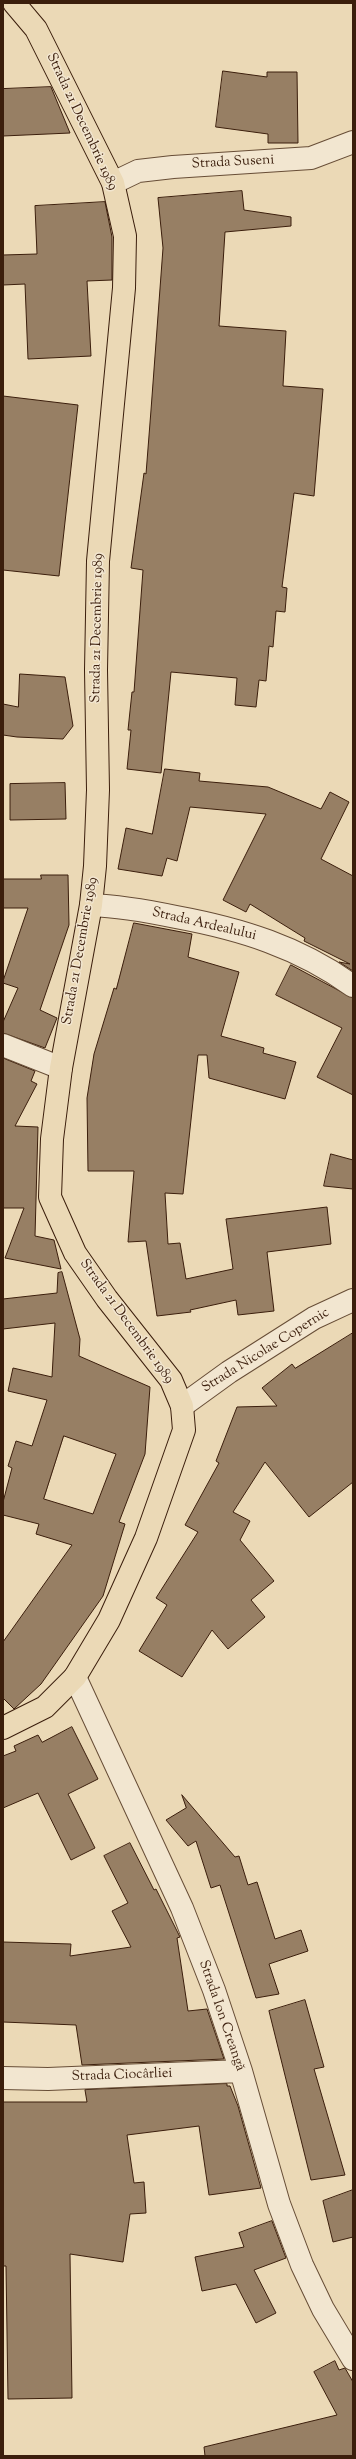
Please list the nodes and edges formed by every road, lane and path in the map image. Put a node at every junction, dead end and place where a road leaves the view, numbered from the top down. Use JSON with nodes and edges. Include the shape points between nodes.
{"nodes":[{"id":1,"x":14,"y":3,"type":"edge"},
{"id":2,"x":353,"y":142,"type":"edge"},
{"id":3,"x":113,"y":183,"type":"junction"},
{"id":4,"x":91,"y":905,"type":"junction"},
{"id":5,"x":353,"y":986,"type":"edge"},
{"id":6,"x":3,"y":1045,"type":"edge"},
{"id":7,"x":61,"y":1068,"type":"junction"},
{"id":8,"x":353,"y":1300,"type":"edge"},
{"id":9,"x":182,"y":1406,"type":"junction"},
{"id":10,"x":75,"y":1677,"type":"junction"},
{"id":11,"x":3,"y":1728,"type":"edge"},
{"id":12,"x":241,"y":2071,"type":"junction"},
{"id":13,"x":3,"y":2078,"type":"edge"},
{"id":14,"x":353,"y":2359,"type":"edge"}],
"edges":[{"from":1,"to":3,"type":"main road","name":"Strada 21 Decembrie 1989","via":[[36,29]]},
{"from":2,"to":3,"type":"street","name":"Strada Suseni","via":[[311,158],[138,171]]},
{"from":3,"to":4,"type":"main road","name":"Strada 21 Decembrie 1989","via":[[125,236],[124,288],[98,561],[98,790]]},
{"from":4,"to":5,"type":"street","name":"Strada Ardealului","via":[[121,906],[245,932],[298,952]]},
{"from":4,"to":7,"type":"main road","name":"Strada 21 Decembrie 1989"},
{"from":6,"to":7,"type":"street"},
{"from":7,"to":9,"type":"main road","name":"Strada 21 Decembrie 1989","via":[[52,1139],[50,1197],[75,1253],[107,1300],[171,1380]]},
{"from":8,"to":9,"type":"street","name":"Strada Nicolae Copernic","via":[[314,1318],[222,1376]]},
{"from":9,"to":10,"type":"main road","name":"Strada 21 Decembrie 1989","via":[[184,1430],[146,1538],[109,1620]]},
{"from":10,"to":11,"type":"main road","name":"Strada 21 Decembrie 1989","via":[[45,1707]]},
{"from":10,"to":12,"type":"street","name":"Strada Ion Creangă","via":[[182,1908],[214,1990]]},
{"from":12,"to":13,"type":"street","name":"Strada Ciocârliei","via":[[48,2080]]},
{"from":12,"to":14,"type":"street","name":"Strada Ion Creangă","via":[[279,2204],[302,2265],[323,2309]]}]}
